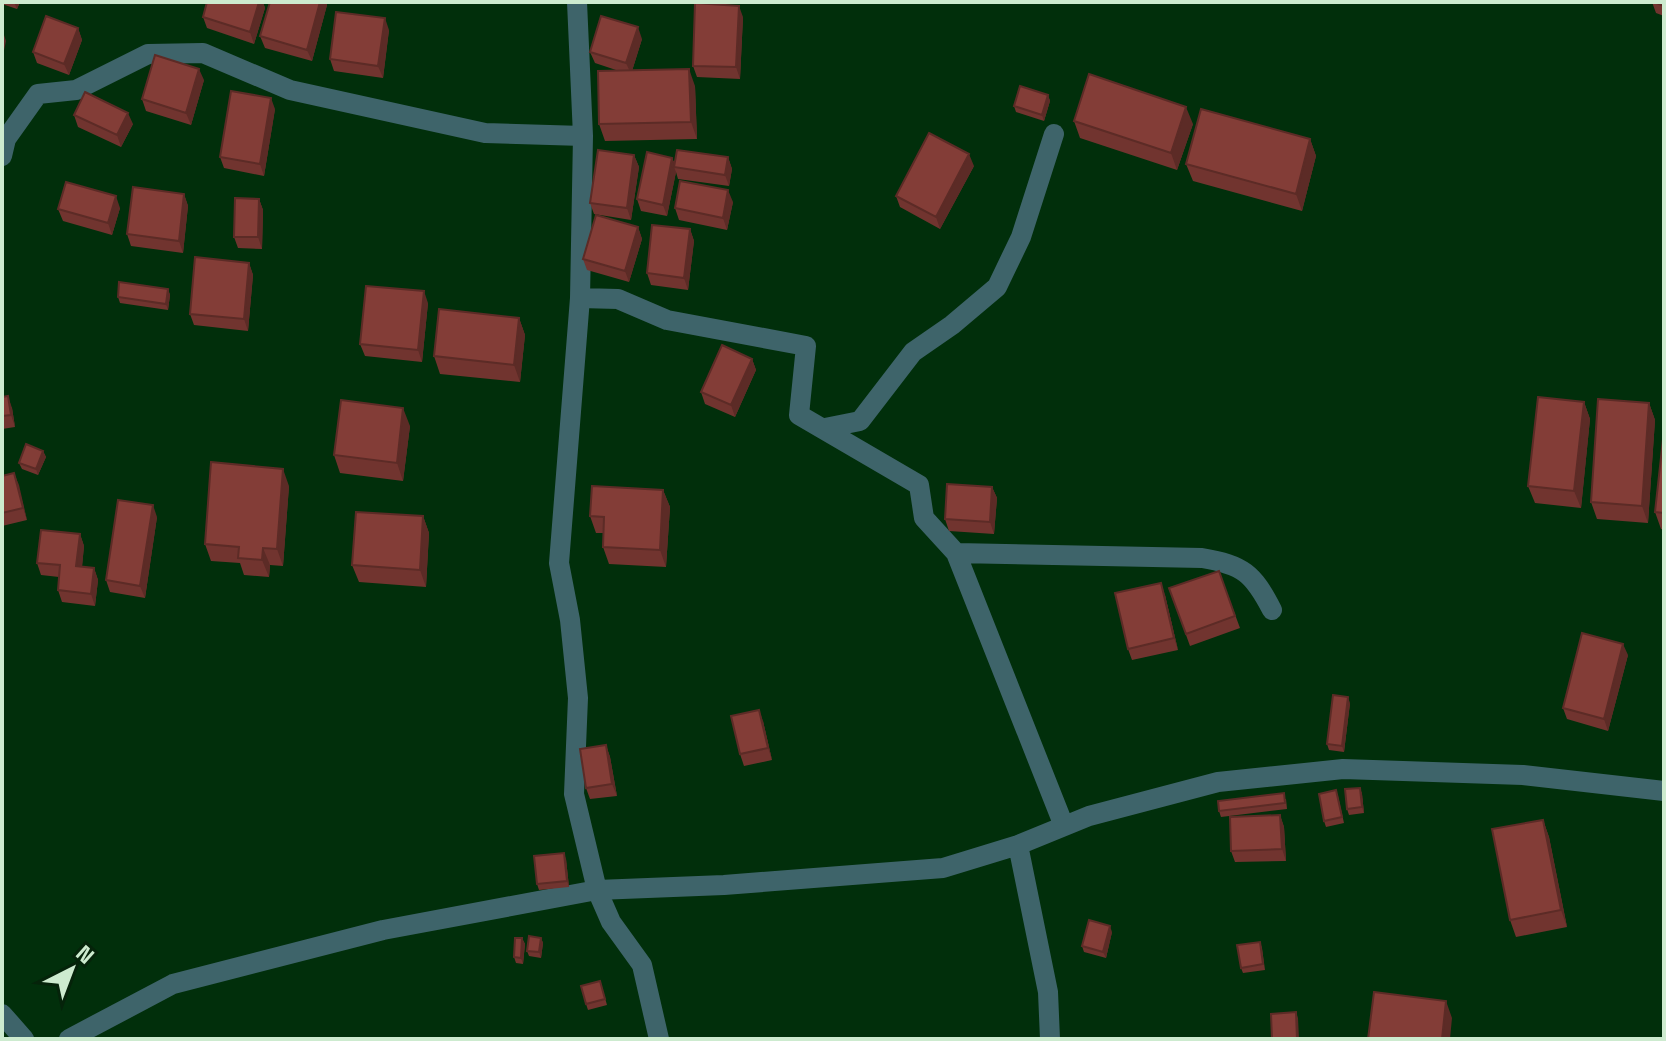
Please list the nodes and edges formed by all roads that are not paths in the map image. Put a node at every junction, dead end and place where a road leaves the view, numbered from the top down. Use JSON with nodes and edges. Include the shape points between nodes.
{"nodes":[{"id":1,"x":577,"y":2,"type":"edge"},
{"id":2,"x":1054,"y":134,"type":"dead end"},
{"id":3,"x":583,"y":136,"type":"junction"},
{"id":4,"x":2,"y":156,"type":"edge"},
{"id":5,"x":580,"y":298,"type":"junction"},
{"id":6,"x":825,"y":428,"type":"junction"},
{"id":7,"x":956,"y":553,"type":"junction"},
{"id":8,"x":1272,"y":610,"type":"dead end"},
{"id":9,"x":1664,"y":791,"type":"edge"},
{"id":10,"x":1064,"y":826,"type":"junction"},
{"id":11,"x":1018,"y":845,"type":"junction"},
{"id":12,"x":597,"y":890,"type":"junction"},
{"id":13,"x":2,"y":1014,"type":"edge"},
{"id":14,"x":24,"y":1039,"type":"edge"},
{"id":15,"x":69,"y":1039,"type":"edge"},
{"id":16,"x":659,"y":1039,"type":"edge"},
{"id":17,"x":1050,"y":1039,"type":"edge"}],
"edges":[{"from":1,"to":3,"type":"street"},
{"from":2,"to":6,"type":"street","via":[[1021,237],[997,287],[913,352],[860,421]]},
{"from":3,"to":4,"type":"street","via":[[485,133],[290,90],[203,53],[148,54],[76,90],[38,94],[6,139]]},
{"from":3,"to":5,"type":"street"},
{"from":5,"to":6,"type":"street","via":[[618,299],[667,320],[806,346],[799,415]]},
{"from":5,"to":12,"type":"street","via":[[559,563],[578,698],[574,794]]},
{"from":6,"to":7,"type":"street","via":[[919,485],[924,518]]},
{"from":7,"to":8,"type":"street","via":[[1202,558],[1234,564],[1260,587]]},
{"from":7,"to":10,"type":"street"},
{"from":9,"to":10,"type":"street","via":[[1523,775],[1343,769],[1218,782]]},
{"from":10,"to":11,"type":"street"},
{"from":11,"to":12,"type":"street","via":[[943,868]]},
{"from":11,"to":17,"type":"street","via":[[1048,992]]},
{"from":12,"to":15,"type":"street","via":[[383,930],[173,984]]},
{"from":12,"to":16,"type":"street","via":[[611,922],[642,965]]},
{"from":13,"to":14,"type":"street"}]}
